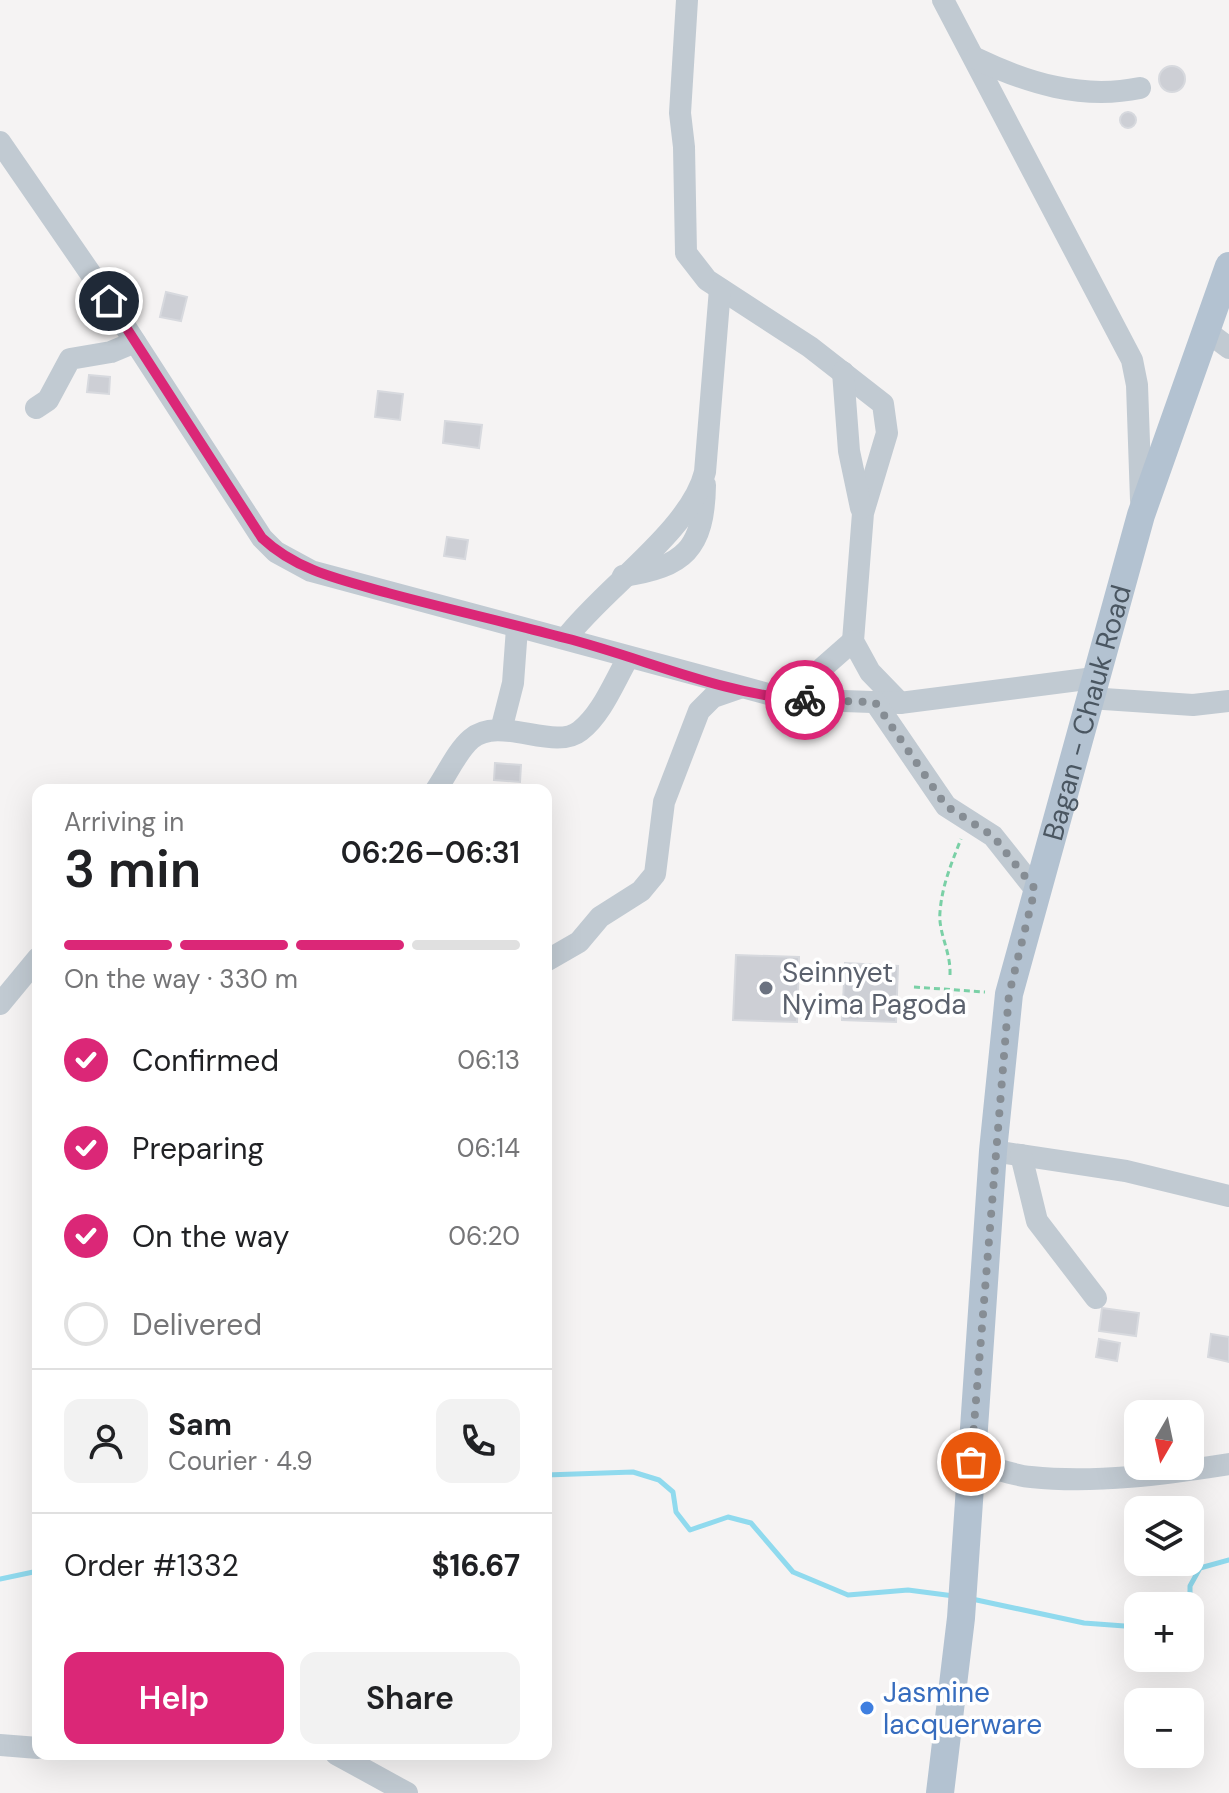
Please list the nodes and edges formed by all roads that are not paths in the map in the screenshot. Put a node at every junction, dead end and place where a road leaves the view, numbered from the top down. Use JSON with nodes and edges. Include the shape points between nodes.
{"nodes":[{"id":1,"x":687,"y":0,"type":"edge"},
{"id":2,"x":943,"y":0,"type":"edge"},
{"id":3,"x":975,"y":58,"type":"junction"},
{"id":4,"x":1140,"y":88,"type":"dead end"},
{"id":5,"x":0,"y":142,"type":"edge"},
{"id":6,"x":1229,"y":266,"type":"edge"},
{"id":7,"x":720,"y":289,"type":"junction"},
{"id":8,"x":1205,"y":330,"type":"junction"},
{"id":9,"x":135,"y":342,"type":"junction"},
{"id":10,"x":1229,"y":348,"type":"edge"},
{"id":11,"x":843,"y":372,"type":"junction"},
{"id":12,"x":36,"y":408,"type":"dead end"},
{"id":13,"x":863,"y":513,"type":"junction"},
{"id":14,"x":1141,"y":515,"type":"junction"},
{"id":15,"x":517,"y":628,"type":"junction"},
{"id":16,"x":566,"y":638,"type":"junction"},
{"id":17,"x":853,"y":641,"type":"junction"},
{"id":18,"x":628,"y":658,"type":"junction"},
{"id":19,"x":739,"y":688,"type":"junction"},
{"id":20,"x":1092,"y":688,"type":"junction"},
{"id":21,"x":787,"y":699,"type":"junction"},
{"id":22,"x":1229,"y":701,"type":"edge"},
{"id":23,"x":875,"y":702,"type":"junction"},
{"id":24,"x":900,"y":703,"type":"junction"},
{"id":25,"x":501,"y":730,"type":"junction"},
{"id":26,"x":440,"y":784,"type":"edge"},
{"id":27,"x":1035,"y":889,"type":"junction"},
{"id":28,"x":552,"y":958,"type":"edge"},
{"id":29,"x":32,"y":965,"type":"edge"},
{"id":30,"x":0,"y":1004,"type":"edge"},
{"id":31,"x":993,"y":1151,"type":"junction"},
{"id":32,"x":1021,"y":1155,"type":"junction"},
{"id":33,"x":1229,"y":1196,"type":"edge"},
{"id":34,"x":1096,"y":1298,"type":"dead end"},
{"id":35,"x":971,"y":1462,"type":"junction"},
{"id":36,"x":1229,"y":1464,"type":"edge"},
{"id":37,"x":0,"y":1745,"type":"edge"},
{"id":38,"x":32,"y":1748,"type":"edge"},
{"id":39,"x":347,"y":1760,"type":"edge"},
{"id":40,"x":407,"y":1793,"type":"edge"},
{"id":41,"x":940,"y":1793,"type":"edge"}],
"edges":[{"from":1,"to":7,"type":"street","via":[[680,113],[683,238],[690,259]]},
{"from":2,"to":3,"type":"street"},
{"from":3,"to":4,"type":"street","via":[[1036,84],[1106,93]]},
{"from":3,"to":14,"type":"street","via":[[1132,360]]},
{"from":5,"to":9,"type":"street"},
{"from":6,"to":8,"type":"main road","name":"Bagan - Chauk Road"},
{"from":7,"to":11,"type":"street"},
{"from":7,"to":16,"type":"street","via":[[706,468],[695,500]]},
{"from":8,"to":10,"type":"street"},
{"from":8,"to":14,"type":"main road","name":"Bagan - Chauk Road"},
{"from":9,"to":12,"type":"street","via":[[70,359],[48,400]]},
{"from":9,"to":15,"type":"street","via":[[276,552],[311,571]]},
{"from":11,"to":13,"type":"street","via":[[849,451]]},
{"from":11,"to":13,"type":"street","via":[[879,397],[886,411],[887,433]]},
{"from":13,"to":17,"type":"street"},
{"from":14,"to":20,"type":"main road","name":"Bagan - Chauk Road"},
{"from":15,"to":16,"type":"street"},
{"from":15,"to":25,"type":"street","via":[[513,683]]},
{"from":16,"to":18,"type":"street"},
{"from":17,"to":21,"type":"street"},
{"from":17,"to":24,"type":"street","via":[[870,672]]},
{"from":18,"to":19,"type":"street"},
{"from":18,"to":25,"type":"street","via":[[579,733],[562,737]]},
{"from":19,"to":21,"type":"street"},
{"from":19,"to":28,"type":"street","via":[[713,697],[699,711],[664,802],[655,874],[641,891],[600,917],[579,942]]},
{"from":20,"to":22,"type":"street","via":[[1193,705]]},
{"from":20,"to":24,"type":"street"},
{"from":20,"to":27,"type":"main road","name":"Bagan - Chauk Road"},
{"from":21,"to":23,"type":"street"},
{"from":23,"to":24,"type":"street"},
{"from":23,"to":27,"type":"street","via":[[946,806],[993,836]]},
{"from":25,"to":26,"type":"street","via":[[470,739]]},
{"from":27,"to":31,"type":"main road","name":"Bagan - Chauk Road","via":[[1009,994]]},
{"from":29,"to":30,"type":"street"},
{"from":31,"to":32,"type":"street"},
{"from":31,"to":35,"type":"main road","name":"Bagan - Chauk Road"},
{"from":32,"to":33,"type":"street","via":[[1126,1171]]},
{"from":32,"to":34,"type":"street","via":[[1037,1221]]},
{"from":35,"to":36,"type":"street","via":[[1006,1473],[1066,1480]]},
{"from":35,"to":41,"type":"main road","name":"Bagan - Chauk Road","via":[[961,1618]]},
{"from":37,"to":38,"type":"street"},
{"from":39,"to":40,"type":"street"}]}
